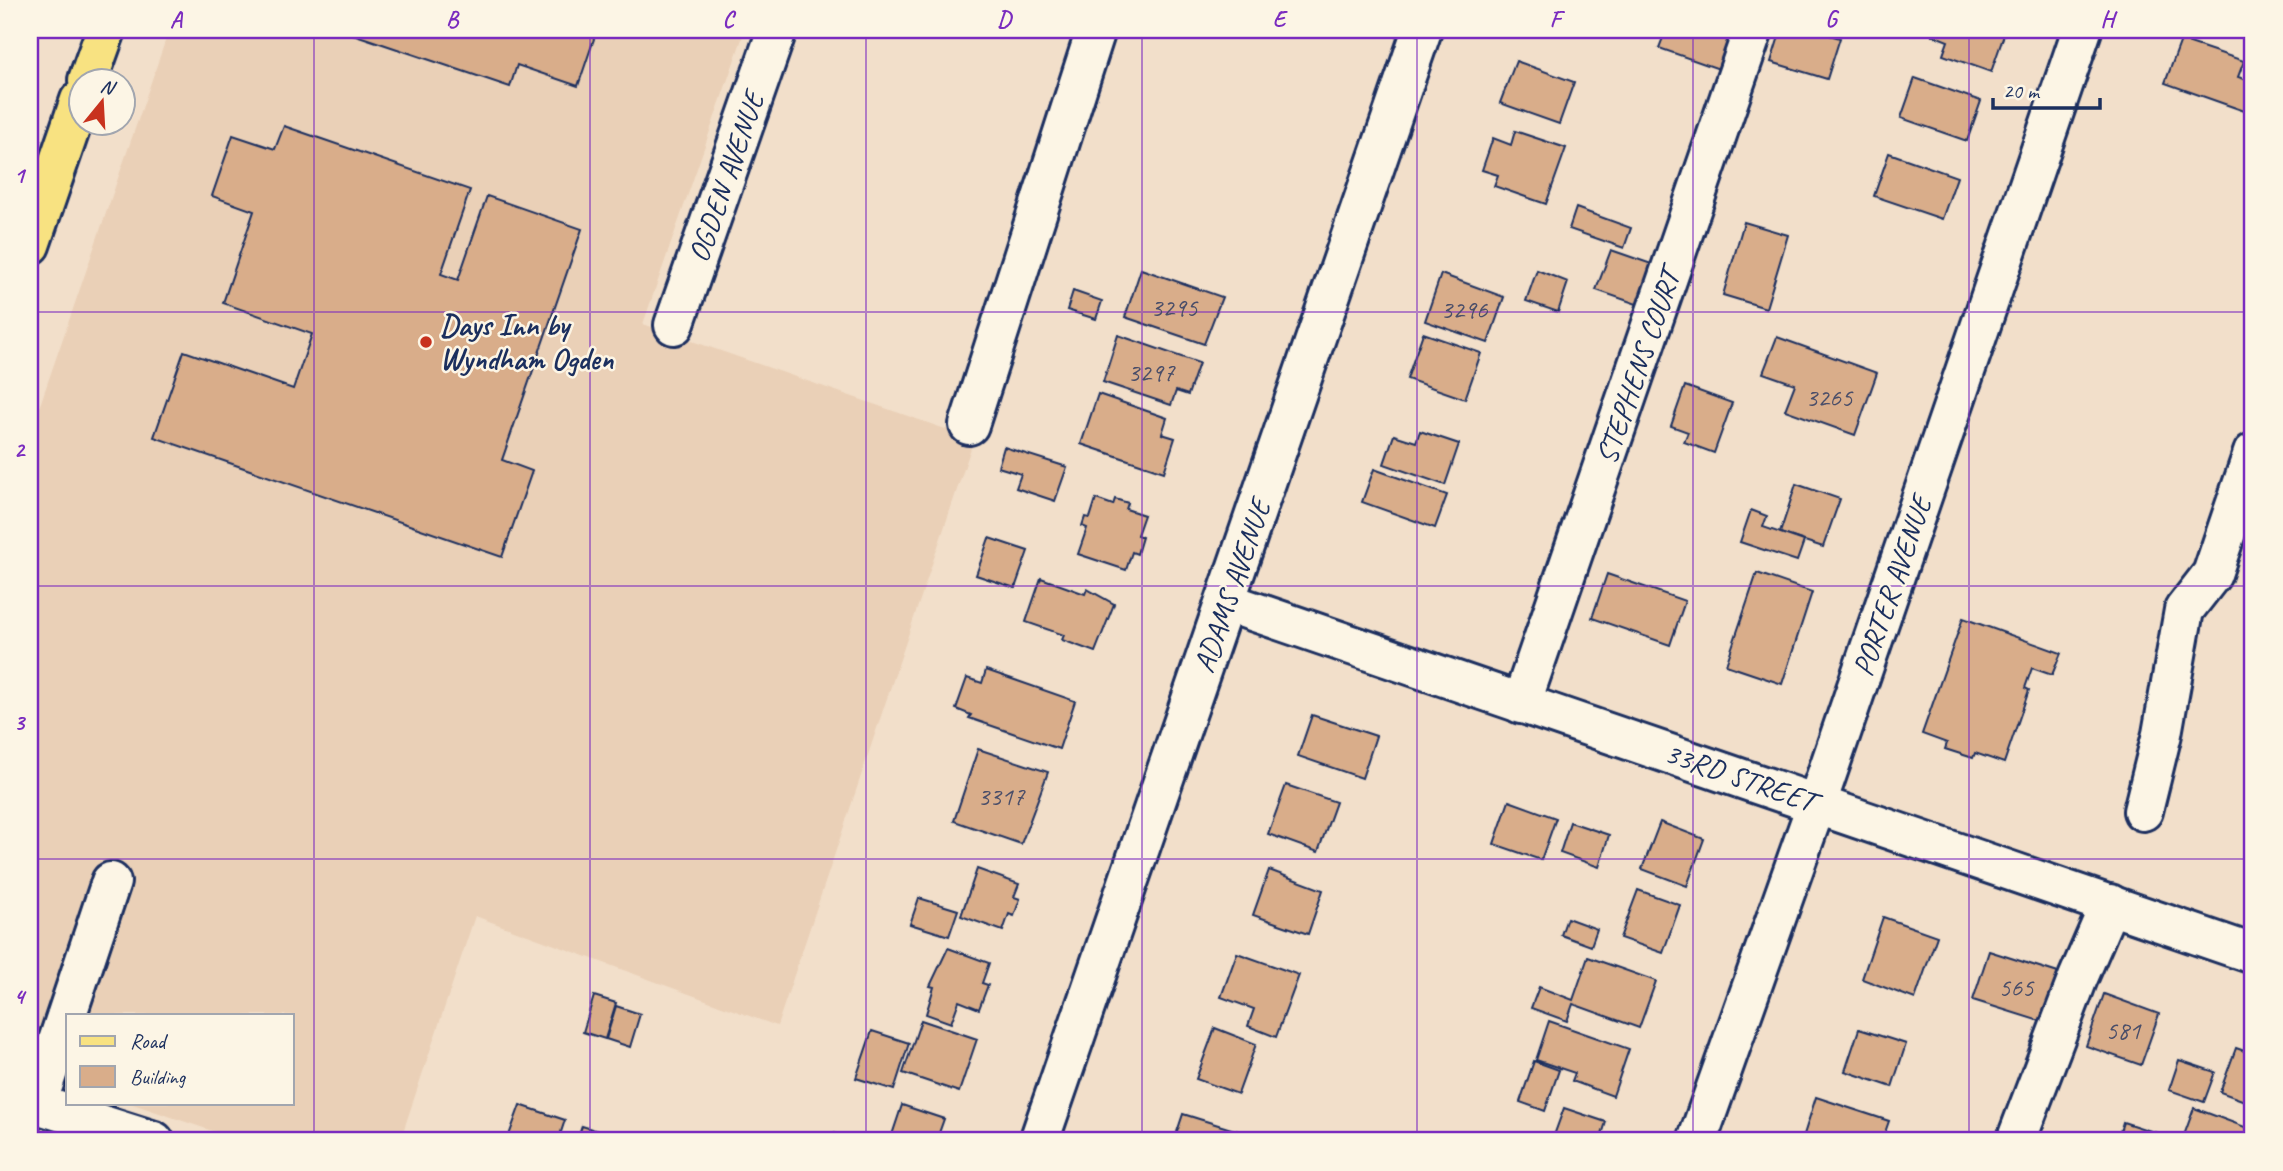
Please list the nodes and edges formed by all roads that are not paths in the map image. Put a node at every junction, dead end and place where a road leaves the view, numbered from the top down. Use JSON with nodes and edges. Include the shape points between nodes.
{"nodes":[{"id":1,"x":106,"y":30,"type":"edge"},
{"id":2,"x":778,"y":30,"type":"edge"},
{"id":3,"x":1096,"y":30,"type":"edge"},
{"id":4,"x":1422,"y":30,"type":"edge"},
{"id":5,"x":1754,"y":30,"type":"edge"},
{"id":6,"x":2082,"y":30,"type":"edge"},
{"id":7,"x":93,"y":66,"type":"edge"},
{"id":8,"x":66,"y":131,"type":"edge"},
{"id":9,"x":39,"y":191,"type":"edge"},
{"id":10,"x":30,"y":245,"type":"edge"},
{"id":11,"x":674,"y":325,"type":"dead end"},
{"id":12,"x":969,"y":425,"type":"dead end"},
{"id":13,"x":2253,"y":453,"type":"edge"},
{"id":14,"x":1226,"y":602,"type":"junction"},
{"id":15,"x":1521,"y":704,"type":"junction"},
{"id":16,"x":1817,"y":803,"type":"junction"},
{"id":17,"x":2143,"y":811,"type":"dead end"},
{"id":18,"x":111,"y":882,"type":"dead end"},
{"id":19,"x":2110,"y":904,"type":"junction"},
{"id":20,"x":2253,"y":954,"type":"edge"},
{"id":21,"x":33,"y":1103,"type":"edge"},
{"id":22,"x":154,"y":1141,"type":"edge"},
{"id":23,"x":1039,"y":1141,"type":"edge"},
{"id":24,"x":1697,"y":1141,"type":"edge"},
{"id":25,"x":2016,"y":1141,"type":"edge"}],
"edges":[{"from":1,"to":7,"type":"main road"},
{"from":2,"to":11,"type":"street","name":"OGDEN AVENUE"},
{"from":3,"to":12,"type":"street"},
{"from":4,"to":14,"type":"street","name":"ADAMS AVENUE"},
{"from":5,"to":15,"type":"street","name":"STEPHENS COURT"},
{"from":6,"to":16,"type":"street","name":"PORTER AVENUE"},
{"from":8,"to":9,"type":"main road"},
{"from":9,"to":10,"type":"main road"},
{"from":13,"to":17,"type":"street","via":[[2212,574],[2184,610]]},
{"from":14,"to":15,"type":"street","name":"33RD STREET"},
{"from":14,"to":23,"type":"street","name":"ADAMS AVENUE"},
{"from":15,"to":16,"type":"street","name":"33RD STREET"},
{"from":16,"to":19,"type":"street","name":"33RD STREET"},
{"from":16,"to":24,"type":"street","name":"PORTER AVENUE"},
{"from":18,"to":21,"type":"street"},
{"from":19,"to":20,"type":"street","name":"33RD STREET"},
{"from":19,"to":25,"type":"street"},
{"from":21,"to":22,"type":"street"}]}
